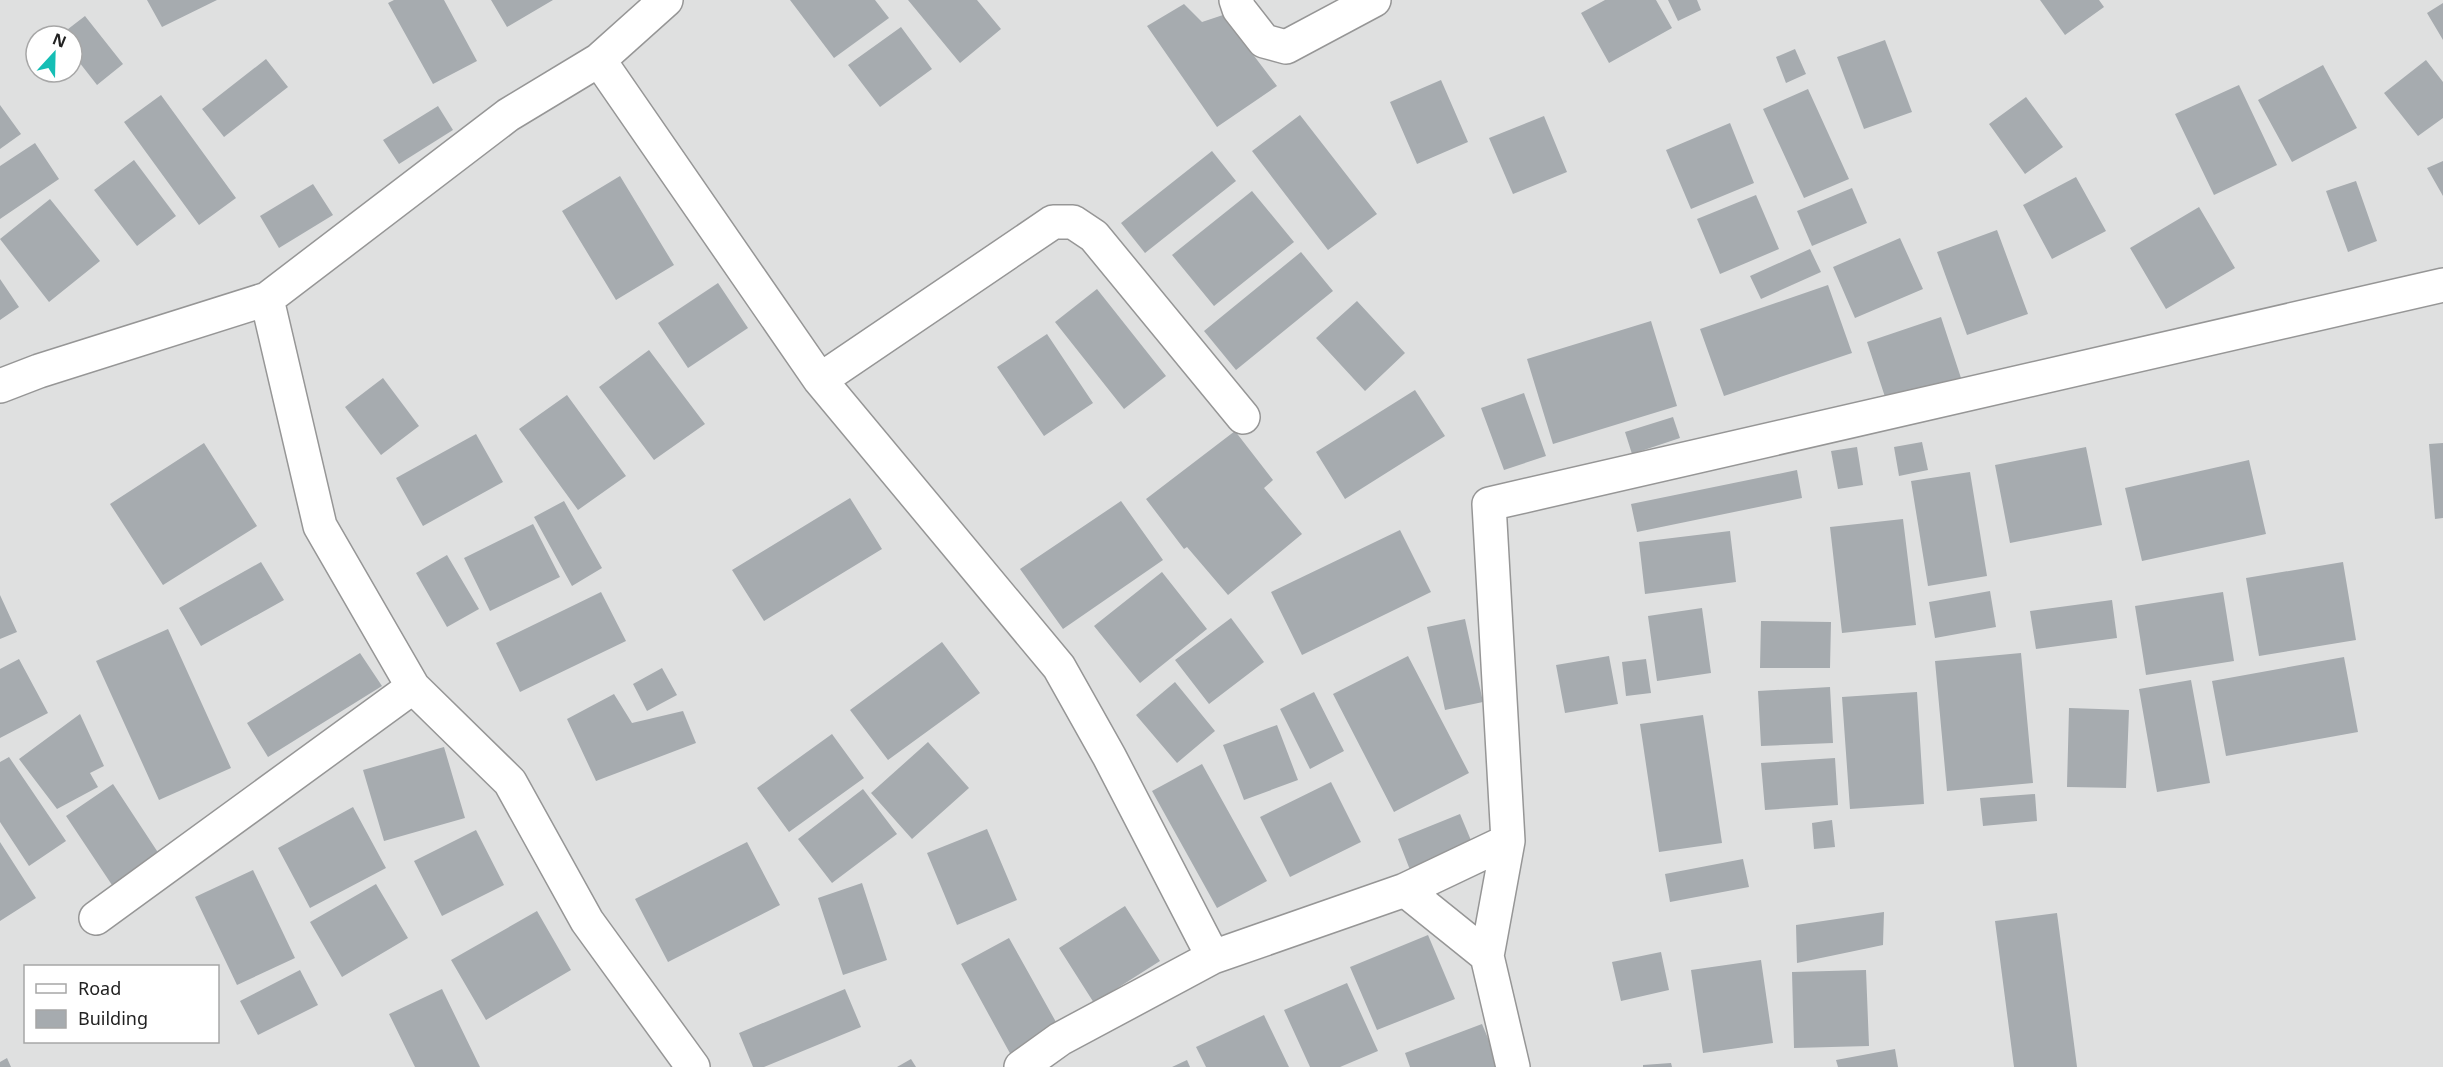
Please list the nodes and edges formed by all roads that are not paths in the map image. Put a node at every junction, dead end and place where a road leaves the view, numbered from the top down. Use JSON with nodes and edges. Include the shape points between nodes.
{"nodes":[{"id":1,"x":666,"y":0,"type":"edge"},
{"id":2,"x":1236,"y":0,"type":"edge"},
{"id":3,"x":1374,"y":0,"type":"edge"},
{"id":4,"x":599,"y":60,"type":"junction"},
{"id":5,"x":2443,"y":285,"type":"edge"},
{"id":6,"x":267,"y":299,"type":"junction"},
{"id":7,"x":820,"y":380,"type":"junction"},
{"id":8,"x":0,"y":386,"type":"edge"},
{"id":9,"x":1243,"y":417,"type":"dead end"},
{"id":10,"x":413,"y":687,"type":"junction"},
{"id":11,"x":1508,"y":841,"type":"junction"},
{"id":12,"x":1405,"y":890,"type":"junction"},
{"id":13,"x":96,"y":918,"type":"dead end"},
{"id":14,"x":1487,"y":956,"type":"junction"},
{"id":15,"x":1213,"y":957,"type":"junction"},
{"id":16,"x":689,"y":1066,"type":"edge"},
{"id":17,"x":1021,"y":1067,"type":"edge"},
{"id":18,"x":1513,"y":1067,"type":"edge"}],
"edges":[{"from":1,"to":4,"type":"street"},
{"from":2,"to":3,"type":"street","via":[[1264,41],[1286,47]]},
{"from":4,"to":6,"type":"street","via":[[508,115]]},
{"from":4,"to":7,"type":"street"},
{"from":5,"to":11,"type":"street","via":[[1489,504]]},
{"from":6,"to":8,"type":"street"},
{"from":6,"to":10,"type":"street","via":[[320,526]]},
{"from":7,"to":9,"type":"street","via":[[1053,222],[1073,222],[1094,236]]},
{"from":7,"to":15,"type":"street","via":[[1059,667]]},
{"from":10,"to":13,"type":"street"},
{"from":10,"to":16,"type":"street","via":[[510,782],[587,921]]},
{"from":11,"to":12,"type":"street"},
{"from":11,"to":14,"type":"street"},
{"from":12,"to":14,"type":"street"},
{"from":12,"to":15,"type":"street"},
{"from":14,"to":18,"type":"street"},
{"from":15,"to":17,"type":"street","via":[[1060,1039]]}]}
